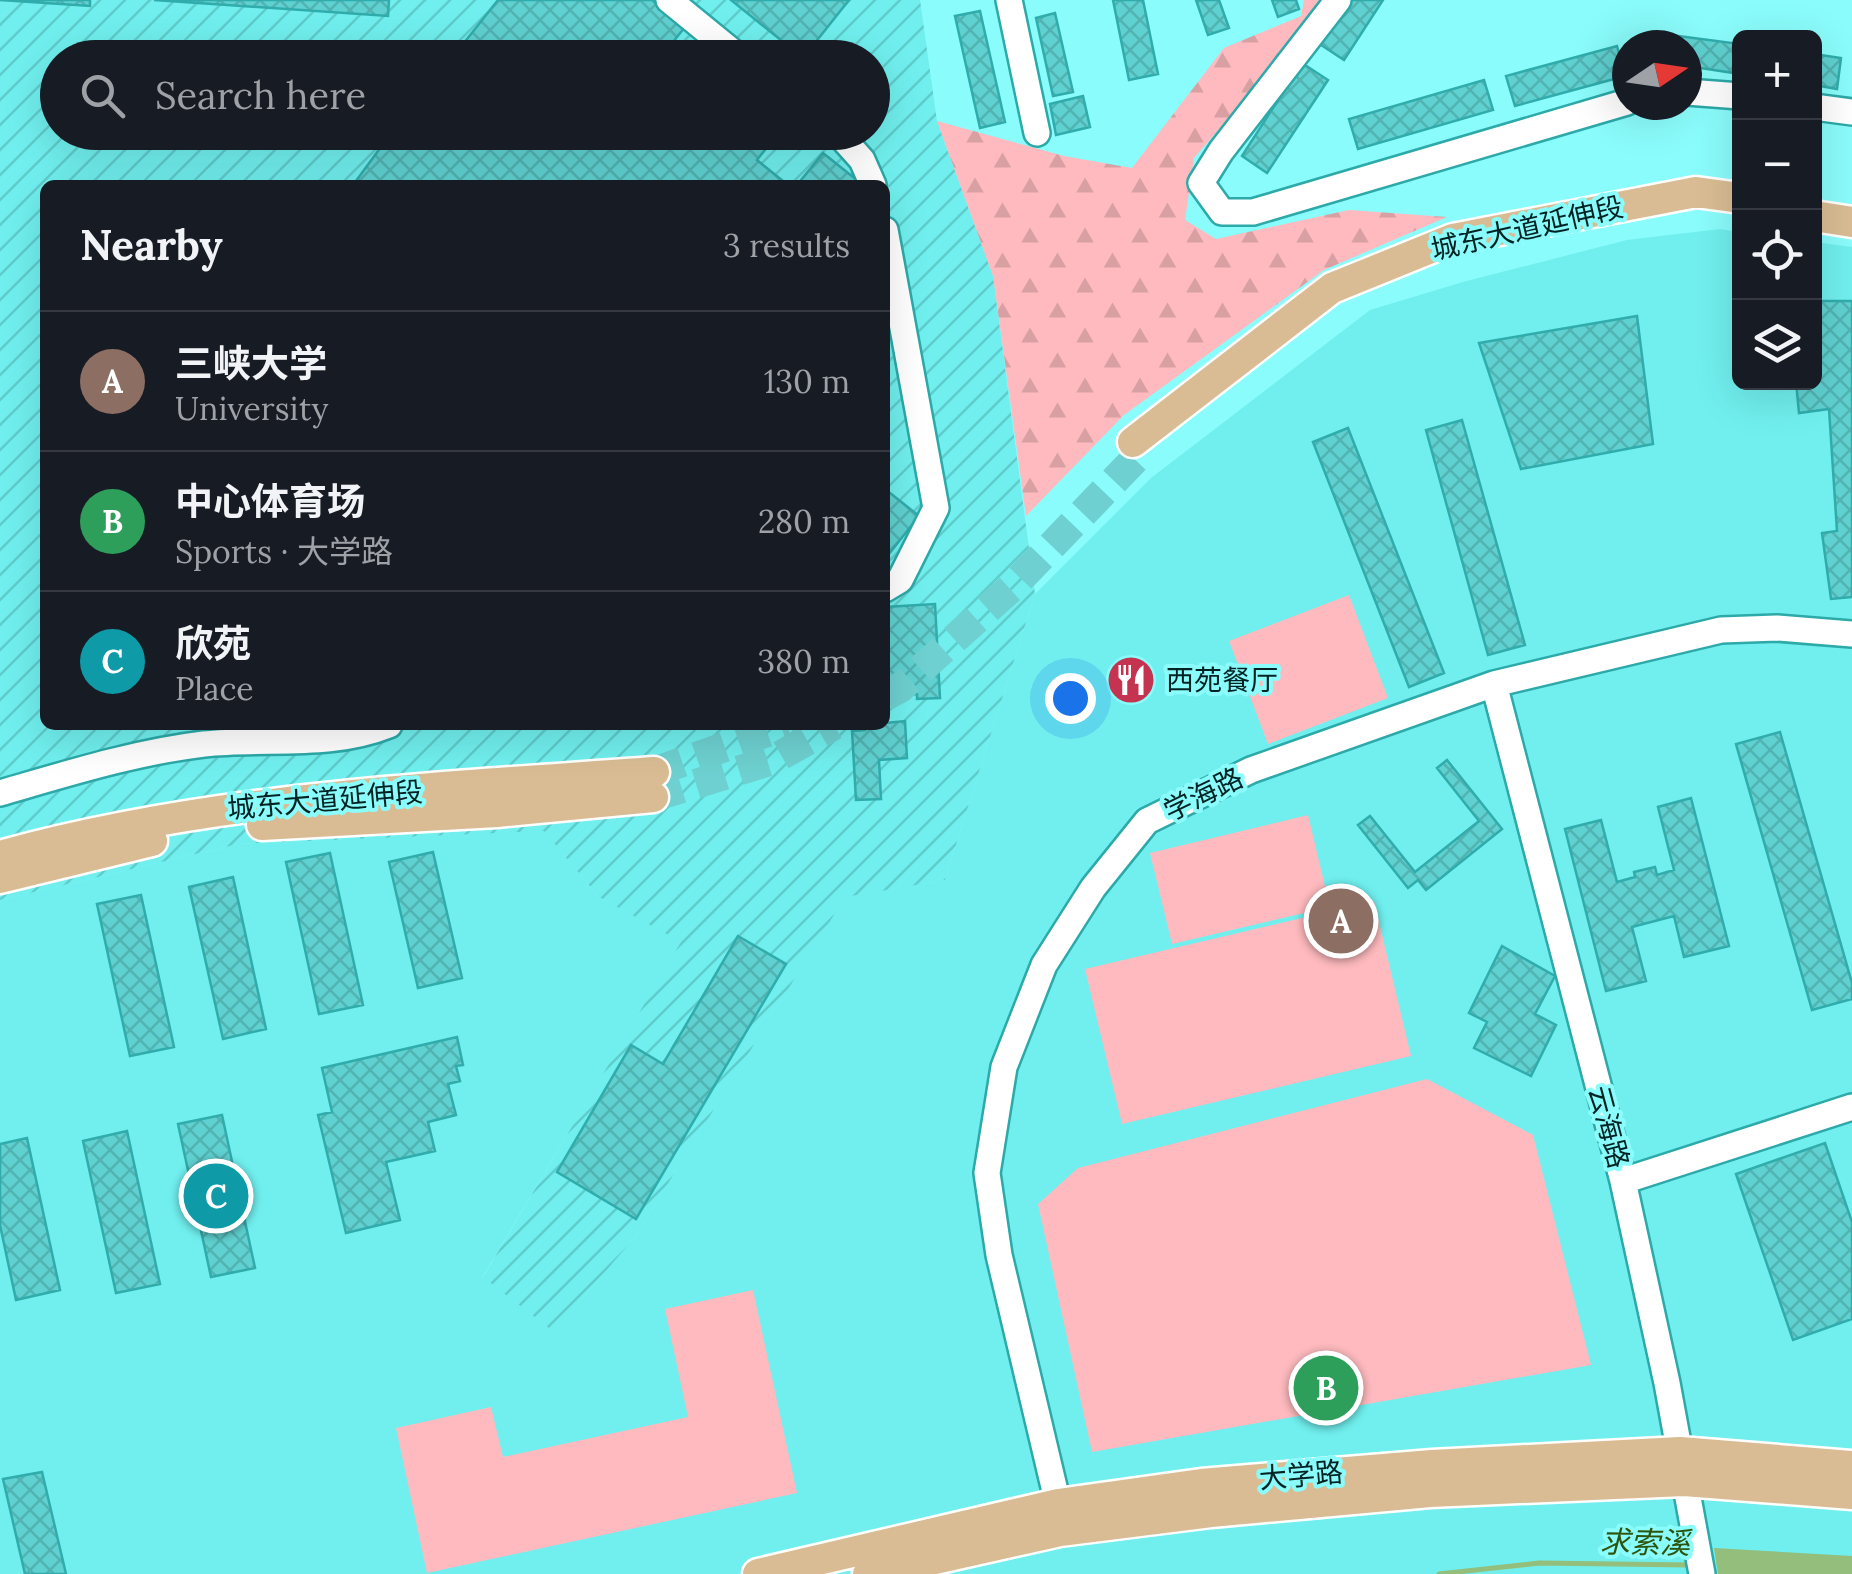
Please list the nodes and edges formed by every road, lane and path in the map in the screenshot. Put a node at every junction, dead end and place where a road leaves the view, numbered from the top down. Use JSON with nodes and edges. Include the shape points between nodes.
{"nodes":[{"id":1,"x":669,"y":0,"type":"edge"},
{"id":2,"x":1009,"y":0,"type":"edge"},
{"id":3,"x":1338,"y":0,"type":"edge"},
{"id":4,"x":718,"y":40,"type":"edge"},
{"id":5,"x":1702,"y":93,"type":"edge"},
{"id":6,"x":1732,"y":95,"type":"edge"},
{"id":7,"x":1612,"y":106,"type":"edge"},
{"id":8,"x":1822,"y":108,"type":"edge"},
{"id":9,"x":1852,"y":112,"type":"edge"},
{"id":10,"x":1038,"y":134,"type":"dead end"},
{"id":11,"x":853,"y":150,"type":"edge"},
{"id":12,"x":871,"y":180,"type":"edge"},
{"id":13,"x":1732,"y":197,"type":"edge"},
{"id":14,"x":1732,"y":208,"type":"edge"},
{"id":15,"x":1822,"y":213,"type":"edge"},
{"id":16,"x":1852,"y":218,"type":"edge"},
{"id":17,"x":890,"y":257,"type":"edge"},
{"id":18,"x":890,"y":587,"type":"edge"},
{"id":19,"x":1852,"y":634,"type":"edge"},
{"id":20,"x":1494,"y":684,"type":"junction"},
{"id":21,"x":377,"y":730,"type":"edge"},
{"id":22,"x":0,"y":792,"type":"edge"},
{"id":23,"x":0,"y":856,"type":"edge"},
{"id":24,"x":0,"y":878,"type":"edge"},
{"id":25,"x":1852,"y":1107,"type":"edge"},
{"id":26,"x":1623,"y":1181,"type":"junction"},
{"id":27,"x":1682,"y":1466,"type":"junction"},
{"id":28,"x":1852,"y":1466,"type":"edge"},
{"id":29,"x":1852,"y":1494,"type":"edge"},
{"id":30,"x":1058,"y":1504,"type":"junction"},
{"id":31,"x":758,"y":1574,"type":"edge"},
{"id":32,"x":868,"y":1574,"type":"edge"},
{"id":33,"x":1702,"y":1574,"type":"edge"}],
"edges":[{"from":1,"to":4,"type":"street"},
{"from":2,"to":10,"type":"street"},
{"from":3,"to":7,"type":"street","via":[[1201,183],[1222,212],[1252,212]]},
{"from":5,"to":6,"type":"street"},
{"from":8,"to":9,"type":"street"},
{"from":11,"to":12,"type":"street"},
{"from":13,"to":14,"type":"main road","name":"城东大道延伸段","via":[[1696,192],[1453,238],[1332,288],[1135,450],[1334,301],[1467,250],[1699,205]]},
{"from":15,"to":16,"type":"main road"},
{"from":17,"to":18,"type":"street","via":[[936,508],[900,580]]},
{"from":19,"to":20,"type":"street","name":"学海路","via":[[1721,630]]},
{"from":20,"to":26,"type":"street","name":"云海路"},
{"from":20,"to":30,"type":"street","name":"学海路","via":[[1252,770],[1147,821],[1044,965],[1004,1066],[987,1173],[999,1255]]},
{"from":21,"to":22,"type":"street","via":[[322,741],[204,744]]},
{"from":23,"to":24,"type":"main road","name":"城东大道延伸段","via":[[82,833],[218,810],[654,784],[497,812],[232,827]]},
{"from":25,"to":26,"type":"street"},
{"from":26,"to":27,"type":"street","name":"云海路"},
{"from":27,"to":28,"type":"main road","name":"大学路"},
{"from":27,"to":29,"type":"main road","name":"大学路"},
{"from":27,"to":30,"type":"main road","name":"大学路","via":[[1432,1464]]},
{"from":27,"to":32,"type":"main road","name":"大学路","via":[[1060,1532]]},
{"from":27,"to":33,"type":"street","name":"云海路"},
{"from":30,"to":31,"type":"main road","name":"大学路"}]}
